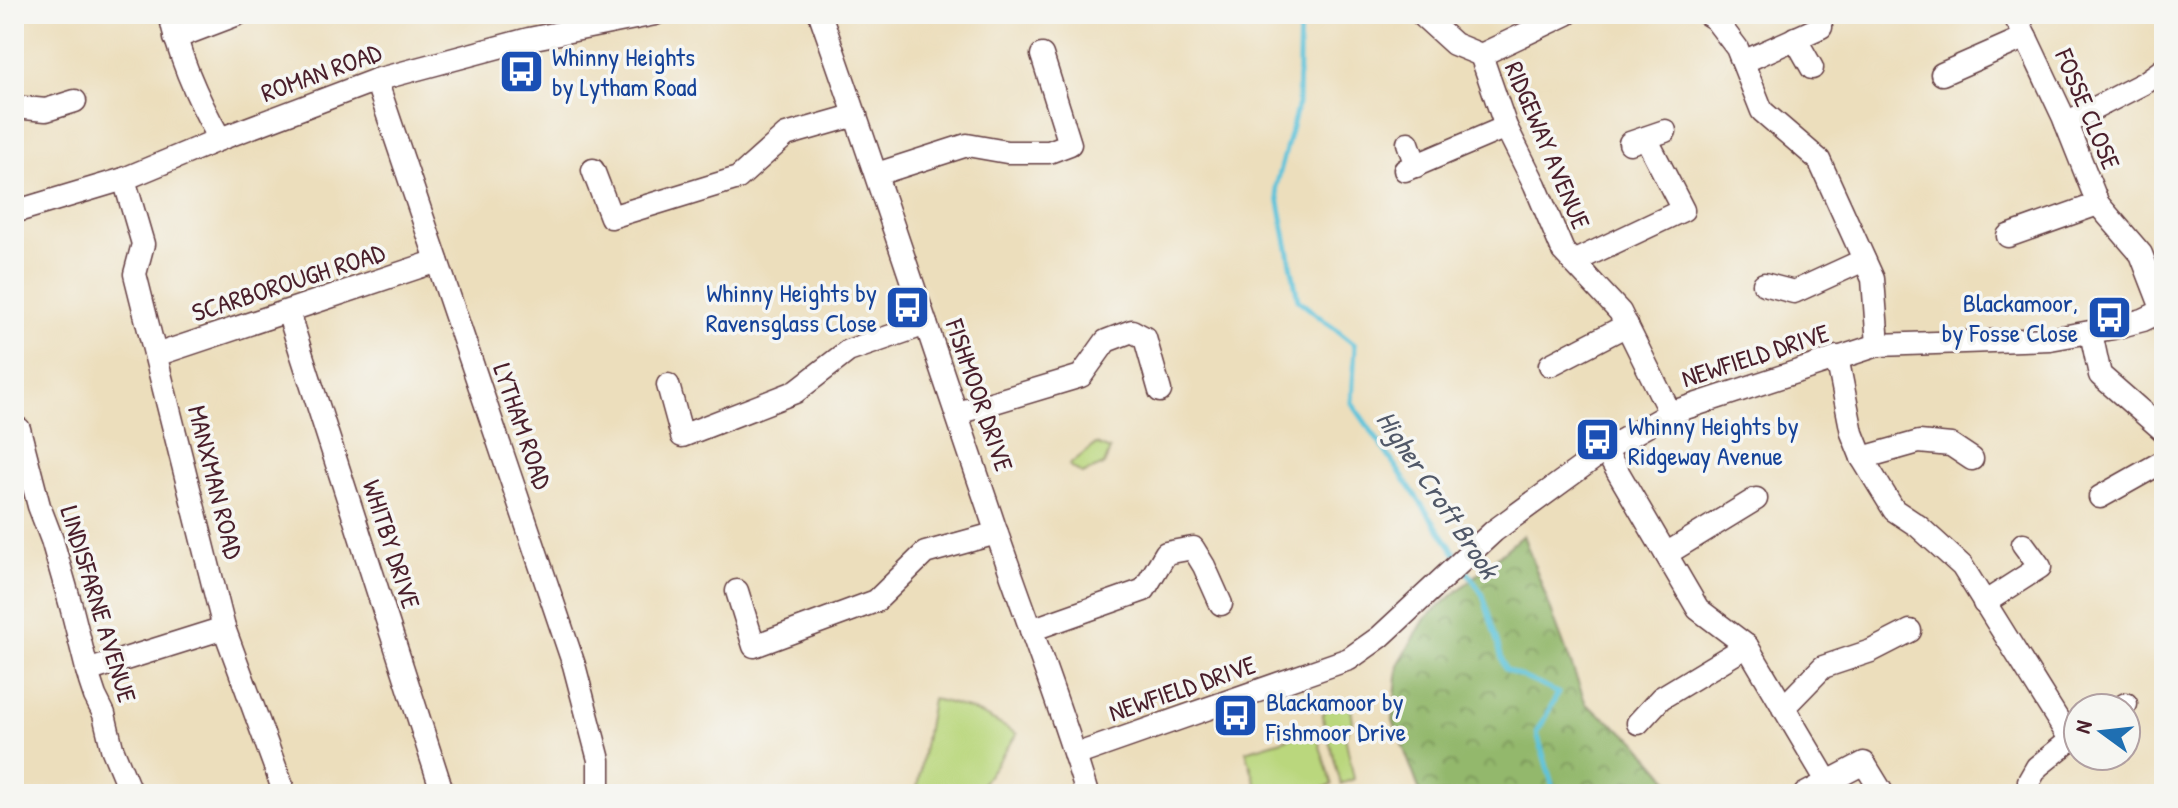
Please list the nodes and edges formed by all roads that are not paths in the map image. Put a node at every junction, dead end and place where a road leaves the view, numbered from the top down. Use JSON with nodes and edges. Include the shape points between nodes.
{"nodes":[{"id":1,"x":170,"y":14,"type":"edge"},
{"id":2,"x":238,"y":14,"type":"edge"},
{"id":3,"x":655,"y":14,"type":"edge"},
{"id":4,"x":820,"y":14,"type":"edge"},
{"id":5,"x":1421,"y":14,"type":"edge"},
{"id":6,"x":1567,"y":14,"type":"edge"},
{"id":7,"x":1707,"y":14,"type":"edge"},
{"id":8,"x":2013,"y":14,"type":"edge"},
{"id":9,"x":1821,"y":27,"type":"dead end"},
{"id":10,"x":2026,"y":37,"type":"junction"},
{"id":11,"x":175,"y":38,"type":"junction"},
{"id":12,"x":1795,"y":38,"type":"junction"},
{"id":13,"x":1042,"y":55,"type":"dead end"},
{"id":14,"x":1481,"y":55,"type":"junction"},
{"id":15,"x":1743,"y":62,"type":"junction"},
{"id":16,"x":1812,"y":68,"type":"dead end"},
{"id":17,"x":2164,"y":69,"type":"edge"},
{"id":18,"x":1942,"y":74,"type":"dead end"},
{"id":19,"x":376,"y":80,"type":"junction"},
{"id":20,"x":75,"y":101,"type":"dead end"},
{"id":21,"x":14,"y":107,"type":"edge"},
{"id":22,"x":856,"y":115,"type":"junction"},
{"id":23,"x":2066,"y":123,"type":"junction"},
{"id":24,"x":1506,"y":127,"type":"junction"},
{"id":25,"x":1647,"y":137,"type":"dead end"},
{"id":26,"x":220,"y":139,"type":"junction"},
{"id":27,"x":1408,"y":143,"type":"dead end"},
{"id":28,"x":593,"y":170,"type":"dead end"},
{"id":29,"x":877,"y":174,"type":"junction"},
{"id":30,"x":124,"y":179,"type":"junction"},
{"id":31,"x":2098,"y":204,"type":"junction"},
{"id":32,"x":14,"y":212,"type":"edge"},
{"id":33,"x":2008,"y":236,"type":"dead end"},
{"id":34,"x":1864,"y":260,"type":"junction"},
{"id":35,"x":437,"y":261,"type":"junction"},
{"id":36,"x":1573,"y":262,"type":"junction"},
{"id":37,"x":1764,"y":284,"type":"dead end"},
{"id":38,"x":2164,"y":311,"type":"edge"},
{"id":39,"x":288,"y":312,"type":"junction"},
{"id":40,"x":926,"y":324,"type":"junction"},
{"id":41,"x":1627,"y":325,"type":"junction"},
{"id":42,"x":2091,"y":333,"type":"junction"},
{"id":43,"x":1878,"y":345,"type":"junction"},
{"id":44,"x":156,"y":355,"type":"junction"},
{"id":45,"x":1837,"y":357,"type":"junction"},
{"id":46,"x":1550,"y":365,"type":"dead end"},
{"id":47,"x":668,"y":385,"type":"dead end"},
{"id":48,"x":1160,"y":391,"type":"dead end"},
{"id":49,"x":958,"y":413,"type":"junction"},
{"id":50,"x":1670,"y":413,"type":"junction"},
{"id":51,"x":2160,"y":422,"type":"edge"},
{"id":52,"x":19,"y":429,"type":"dead end"},
{"id":53,"x":1605,"y":450,"type":"junction"},
{"id":54,"x":1862,"y":458,"type":"junction"},
{"id":55,"x":1972,"y":459,"type":"dead end"},
{"id":56,"x":2164,"y":461,"type":"edge"},
{"id":57,"x":2100,"y":497,"type":"dead end"},
{"id":58,"x":1756,"y":499,"type":"dead end"},
{"id":59,"x":997,"y":533,"type":"junction"},
{"id":60,"x":2023,"y":544,"type":"dead end"},
{"id":61,"x":1666,"y":554,"type":"junction"},
{"id":62,"x":737,"y":591,"type":"dead end"},
{"id":63,"x":1984,"y":603,"type":"junction"},
{"id":64,"x":1221,"y":604,"type":"dead end"},
{"id":65,"x":224,"y":628,"type":"junction"},
{"id":66,"x":1031,"y":630,"type":"junction"},
{"id":67,"x":1910,"y":631,"type":"dead end"},
{"id":68,"x":1747,"y":646,"type":"junction"},
{"id":69,"x":87,"y":671,"type":"junction"},
{"id":70,"x":1783,"y":708,"type":"junction"},
{"id":71,"x":2062,"y":718,"type":"edge"},
{"id":72,"x":1638,"y":723,"type":"dead end"},
{"id":73,"x":2062,"y":746,"type":"edge"},
{"id":74,"x":1075,"y":755,"type":"junction"},
{"id":75,"x":1827,"y":781,"type":"junction"},
{"id":76,"x":2029,"y":781,"type":"dead end"},
{"id":77,"x":1083,"y":793,"type":"edge"},
{"id":78,"x":131,"y":794,"type":"edge"},
{"id":79,"x":285,"y":794,"type":"edge"},
{"id":80,"x":443,"y":794,"type":"edge"},
{"id":81,"x":599,"y":794,"type":"edge"},
{"id":82,"x":1805,"y":794,"type":"edge"},
{"id":83,"x":1883,"y":794,"type":"edge"}],
"edges":[{"from":1,"to":11,"type":"street"},
{"from":2,"to":11,"type":"street"},
{"from":3,"to":19,"type":"street","name":"ROMAN ROAD","via":[[529,39]]},
{"from":4,"to":22,"type":"street","name":"FISHMOOR DRIVE"},
{"from":5,"to":14,"type":"street","via":[[1454,44]]},
{"from":6,"to":14,"type":"street","name":"RIDGEWAY AVENUE"},
{"from":7,"to":15,"type":"street"},
{"from":8,"to":10,"type":"street","name":"FOSSE CLOSE"},
{"from":9,"to":12,"type":"street"},
{"from":10,"to":18,"type":"street","name":"FOSSE CLOSE"},
{"from":10,"to":23,"type":"street","name":"FOSSE CLOSE"},
{"from":11,"to":26,"type":"street"},
{"from":12,"to":15,"type":"street"},
{"from":12,"to":16,"type":"street"},
{"from":13,"to":29,"type":"street","via":[[1070,144],[1049,152],[967,145]]},
{"from":14,"to":24,"type":"street","name":"RIDGEWAY AVENUE"},
{"from":15,"to":34,"type":"street","via":[[1762,111],[1819,160]]},
{"from":17,"to":23,"type":"street"},
{"from":19,"to":26,"type":"street","name":"ROMAN ROAD"},
{"from":19,"to":35,"type":"street","name":"LYTHAM ROAD"},
{"from":20,"to":21,"type":"street","via":[[46,110]]},
{"from":22,"to":28,"type":"street","via":[[786,135],[738,178],[611,217]]},
{"from":22,"to":29,"type":"street","name":"FISHMOOR DRIVE"},
{"from":23,"to":31,"type":"street","name":"FOSSE CLOSE"},
{"from":24,"to":27,"type":"street","via":[[1410,168]]},
{"from":24,"to":36,"type":"street","name":"RIDGEWAY AVENUE","via":[[1563,251]]},
{"from":25,"to":36,"type":"street","via":[[1683,210]]},
{"from":26,"to":30,"type":"street","name":"ROMAN ROAD"},
{"from":29,"to":40,"type":"street","name":"FISHMOOR DRIVE"},
{"from":30,"to":32,"type":"street","name":"ROMAN ROAD"},
{"from":30,"to":44,"type":"street","name":"MANXMAN ROAD","via":[[143,244],[135,274]]},
{"from":31,"to":33,"type":"street","name":"FOSSE CLOSE"},
{"from":31,"to":38,"type":"street","name":"FOSSE CLOSE","via":[[2141,254]]},
{"from":34,"to":37,"type":"street","via":[[1794,292]]},
{"from":34,"to":43,"type":"street","via":[[1873,279]]},
{"from":35,"to":39,"type":"street","name":"SCARBOROUGH ROAD"},
{"from":35,"to":81,"type":"street","name":"LYTHAM ROAD","via":[[574,665],[599,760]]},
{"from":36,"to":41,"type":"street","name":"RIDGEWAY AVENUE"},
{"from":38,"to":42,"type":"street","name":"NEWFIELD DRIVE"},
{"from":39,"to":44,"type":"street","name":"SCARBOROUGH ROAD"},
{"from":39,"to":80,"type":"street","name":"WHITBY DRIVE"},
{"from":40,"to":47,"type":"street","via":[[848,351],[795,392],[682,436]]},
{"from":40,"to":49,"type":"street","name":"FISHMOOR DRIVE"},
{"from":41,"to":46,"type":"street"},
{"from":41,"to":50,"type":"street","name":"RIDGEWAY AVENUE"},
{"from":42,"to":43,"type":"street","name":"NEWFIELD DRIVE"},
{"from":42,"to":51,"type":"street","via":[[2100,375]]},
{"from":43,"to":45,"type":"street","name":"NEWFIELD DRIVE"},
{"from":44,"to":65,"type":"street","name":"MANXMAN ROAD"},
{"from":45,"to":50,"type":"street","name":"NEWFIELD DRIVE"},
{"from":45,"to":54,"type":"street"},
{"from":48,"to":49,"type":"street","via":[[1145,338],[1132,331],[1106,341],[1081,376]]},
{"from":49,"to":59,"type":"street","name":"FISHMOOR DRIVE"},
{"from":50,"to":53,"type":"street","name":"NEWFIELD DRIVE"},
{"from":52,"to":69,"type":"street","name":"LINDISFARNE AVENUE"},
{"from":53,"to":61,"type":"street"},
{"from":53,"to":74,"type":"street","name":"NEWFIELD DRIVE","via":[[1494,531],[1380,637],[1349,659]]},
{"from":54,"to":55,"type":"street","via":[[1919,442],[1951,445]]},
{"from":54,"to":63,"type":"street","via":[[1894,510],[1962,566]]},
{"from":56,"to":57,"type":"street"},
{"from":58,"to":61,"type":"street"},
{"from":59,"to":62,"type":"street","via":[[925,553],[876,601],[754,646]]},
{"from":59,"to":66,"type":"street","name":"FISHMOOR DRIVE"},
{"from":60,"to":63,"type":"street","via":[[2040,567]]},
{"from":61,"to":68,"type":"street","via":[[1698,609]]},
{"from":63,"to":71,"type":"street"},
{"from":64,"to":66,"type":"street","via":[[1193,548],[1166,553],[1144,590]]},
{"from":65,"to":69,"type":"street"},
{"from":65,"to":79,"type":"street","name":"MANXMAN ROAD"},
{"from":66,"to":74,"type":"street","name":"FISHMOOR DRIVE"},
{"from":67,"to":70,"type":"street","via":[[1823,667]]},
{"from":68,"to":70,"type":"street"},
{"from":68,"to":72,"type":"street","via":[[1661,698]]},
{"from":69,"to":78,"type":"street","name":"LINDISFARNE AVENUE"},
{"from":70,"to":75,"type":"street"},
{"from":73,"to":76,"type":"street"},
{"from":74,"to":77,"type":"street","name":"FISHMOOR DRIVE"},
{"from":75,"to":82,"type":"street"},
{"from":75,"to":83,"type":"street","via":[[1864,763]]}]}
